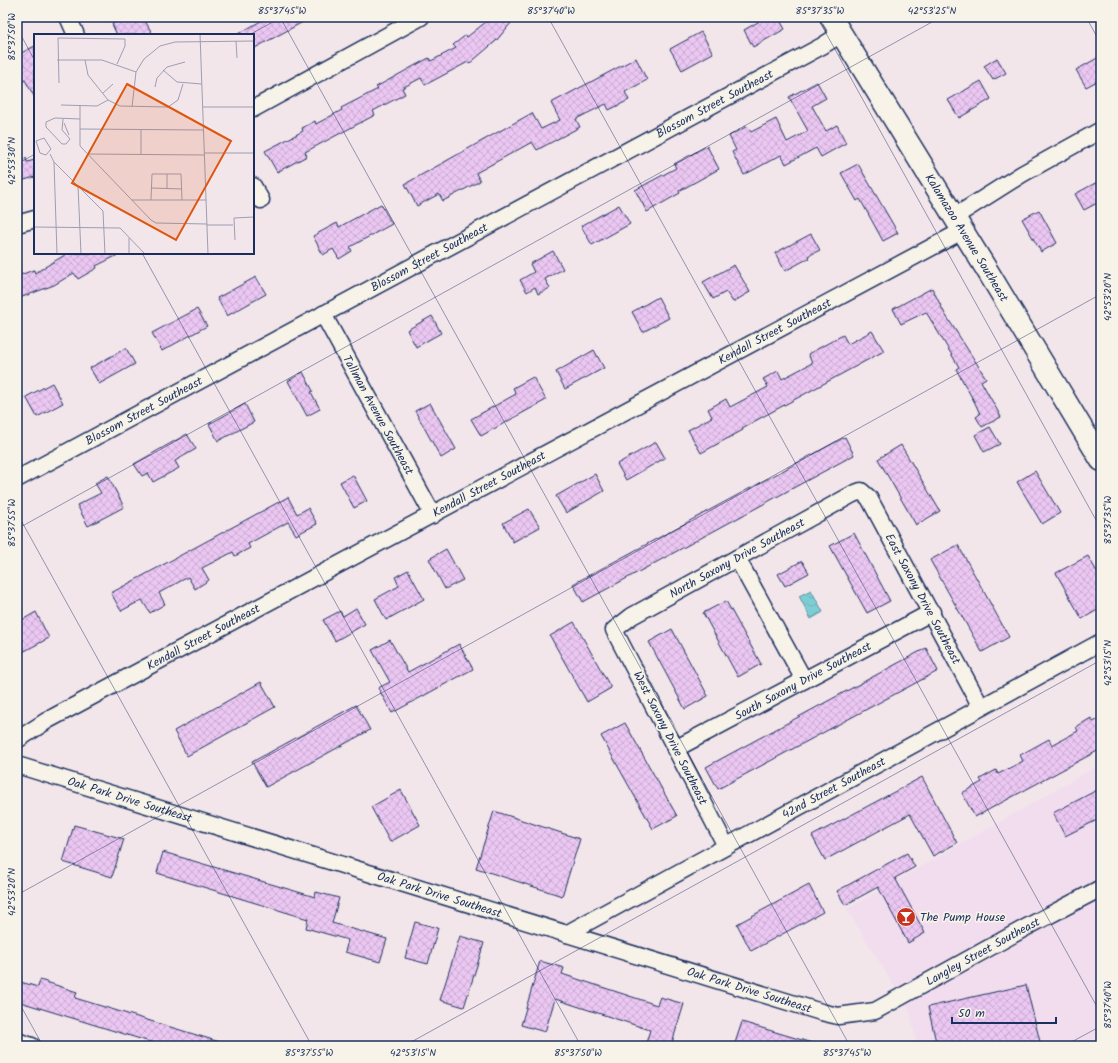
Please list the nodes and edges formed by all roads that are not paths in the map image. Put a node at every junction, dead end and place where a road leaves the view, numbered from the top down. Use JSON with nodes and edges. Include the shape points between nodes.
{"nodes":[{"id":1,"x":68,"y":17,"type":"edge"},
{"id":2,"x":421,"y":17,"type":"edge"},
{"id":3,"x":836,"y":25,"type":"edge"},
{"id":4,"x":76,"y":34,"type":"edge"},
{"id":5,"x":254,"y":107,"type":"edge"},
{"id":6,"x":1101,"y":130,"type":"edge"},
{"id":7,"x":254,"y":188,"type":"edge"},
{"id":8,"x":261,"y":200,"type":"dead end"},
{"id":9,"x":34,"y":219,"type":"edge"},
{"id":10,"x":17,"y":224,"type":"edge"},
{"id":11,"x":958,"y":224,"type":"junction"},
{"id":12,"x":323,"y":314,"type":"junction"},
{"id":13,"x":1101,"y":460,"type":"edge"},
{"id":14,"x":17,"y":479,"type":"edge"},
{"id":15,"x":861,"y":492,"type":"joint"},
{"id":16,"x":433,"y":515,"type":"junction"},
{"id":17,"x":737,"y":558,"type":"junction"},
{"id":18,"x":932,"y":612,"type":"junction"},
{"id":19,"x":614,"y":630,"type":"joint"},
{"id":20,"x":1101,"y":642,"type":"edge"},
{"id":21,"x":804,"y":680,"type":"junction"},
{"id":22,"x":981,"y":708,"type":"junction"},
{"id":23,"x":17,"y":740,"type":"edge"},
{"id":24,"x":675,"y":749,"type":"junction"},
{"id":25,"x":17,"y":765,"type":"edge"},
{"id":26,"x":726,"y":846,"type":"junction"},
{"id":27,"x":1101,"y":888,"type":"edge"},
{"id":28,"x":566,"y":934,"type":"junction"},
{"id":29,"x":864,"y":1014,"type":"joint"},
{"id":30,"x":17,"y":1041,"type":"edge"},
{"id":31,"x":32,"y":1046,"type":"edge"}],
"edges":[{"from":1,"to":4,"type":"street"},
{"from":2,"to":5,"type":"street"},
{"from":3,"to":11,"type":"main road","name":"Kalamazoo Avenue Southeast"},
{"from":3,"to":12,"type":"street","name":"Blossom Street Southeast","via":[[808,54]]},
{"from":6,"to":11,"type":"street","name":"Kendall Street Southeast","via":[[1022,174]]},
{"from":7,"to":8,"type":"street"},
{"from":9,"to":10,"type":"street"},
{"from":11,"to":13,"type":"main road","name":"Kalamazoo Avenue Southeast"},
{"from":11,"to":16,"type":"street","name":"Kendall Street Southeast"},
{"from":12,"to":14,"type":"street","name":"Blossom Street Southeast"},
{"from":12,"to":16,"type":"street","name":"Tallman Avenue Southeast"},
{"from":15,"to":17,"type":"street","name":"North Saxony Drive Southeast"},
{"from":15,"to":18,"type":"street","name":"East Saxony Drive Southeast","via":[[869,498]]},
{"from":16,"to":23,"type":"street","name":"Kendall Street Southeast","via":[[48,720]]},
{"from":17,"to":19,"type":"street","name":"North Saxony Drive Southeast","via":[[632,616]]},
{"from":17,"to":21,"type":"street"},
{"from":18,"to":21,"type":"street","name":"South Saxony Drive Southeast"},
{"from":18,"to":22,"type":"street","name":"East Saxony Drive Southeast"},
{"from":19,"to":24,"type":"street","name":"West Saxony Drive Southeast"},
{"from":20,"to":22,"type":"street","name":"42nd Street Southeast"},
{"from":21,"to":24,"type":"street","name":"South Saxony Drive Southeast"},
{"from":22,"to":26,"type":"street","name":"42nd Street Southeast"},
{"from":24,"to":26,"type":"street","name":"West Saxony Drive Southeast"},
{"from":25,"to":28,"type":"street","name":"Oak Park Drive Southeast"},
{"from":26,"to":28,"type":"street","name":"42nd Street Southeast"},
{"from":27,"to":29,"type":"street","name":"Langley Street Southeast","via":[[875,1011]]},
{"from":28,"to":29,"type":"street","name":"Oak Park Drive Southeast","via":[[821,1012],[838,1016]]},
{"from":30,"to":31,"type":"street"}]}
